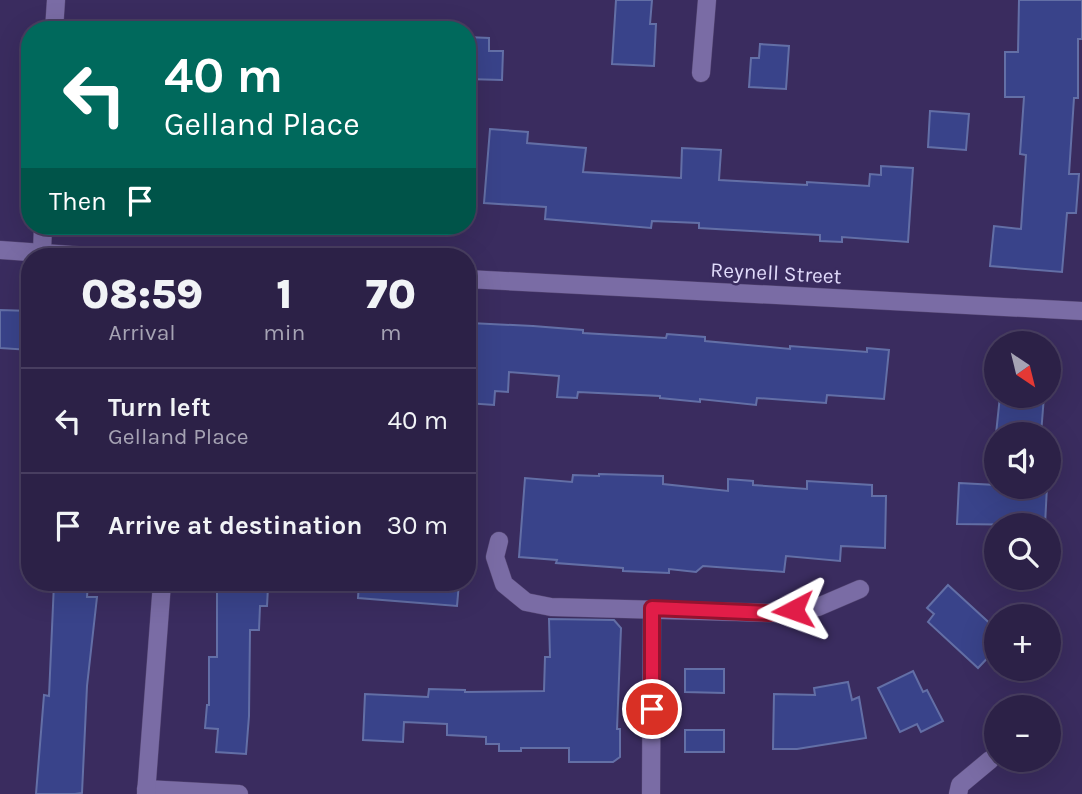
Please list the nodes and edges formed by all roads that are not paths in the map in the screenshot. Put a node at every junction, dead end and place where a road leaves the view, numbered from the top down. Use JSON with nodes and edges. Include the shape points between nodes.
{"nodes":[{"id":1,"x":55,"y":0,"type":"edge"},
{"id":2,"x":707,"y":0,"type":"edge"},
{"id":3,"x":54,"y":21,"type":"edge"},
{"id":4,"x":701,"y":73,"type":"dead end"},
{"id":5,"x":0,"y":250,"type":"edge"},
{"id":6,"x":21,"y":251,"type":"edge"},
{"id":7,"x":476,"y":279,"type":"edge"},
{"id":8,"x":1082,"y":311,"type":"edge"},
{"id":9,"x":499,"y":541,"type":"dead end"},
{"id":10,"x":860,"y":589,"type":"dead end"},
{"id":11,"x":161,"y":591,"type":"edge"},
{"id":12,"x":652,"y":608,"type":"junction"},
{"id":13,"x":984,"y":765,"type":"edge"},
{"id":14,"x":146,"y":791,"type":"edge"},
{"id":15,"x":239,"y":794,"type":"edge"},
{"id":16,"x":651,"y":794,"type":"edge"},
{"id":17,"x":958,"y":794,"type":"edge"}],
"edges":[{"from":1,"to":3,"type":"street"},
{"from":2,"to":4,"type":"street"},
{"from":5,"to":6,"type":"street"},
{"from":7,"to":8,"type":"street","name":"Reynell Street"},
{"from":9,"to":12,"type":"street","via":[[495,557],[505,584],[526,602],[551,607]]},
{"from":10,"to":12,"type":"street","via":[[818,607],[769,613]]},
{"from":11,"to":14,"type":"street"},
{"from":12,"to":16,"type":"street"},
{"from":13,"to":17,"type":"street","via":[[960,785]]},
{"from":14,"to":15,"type":"street"}]}
